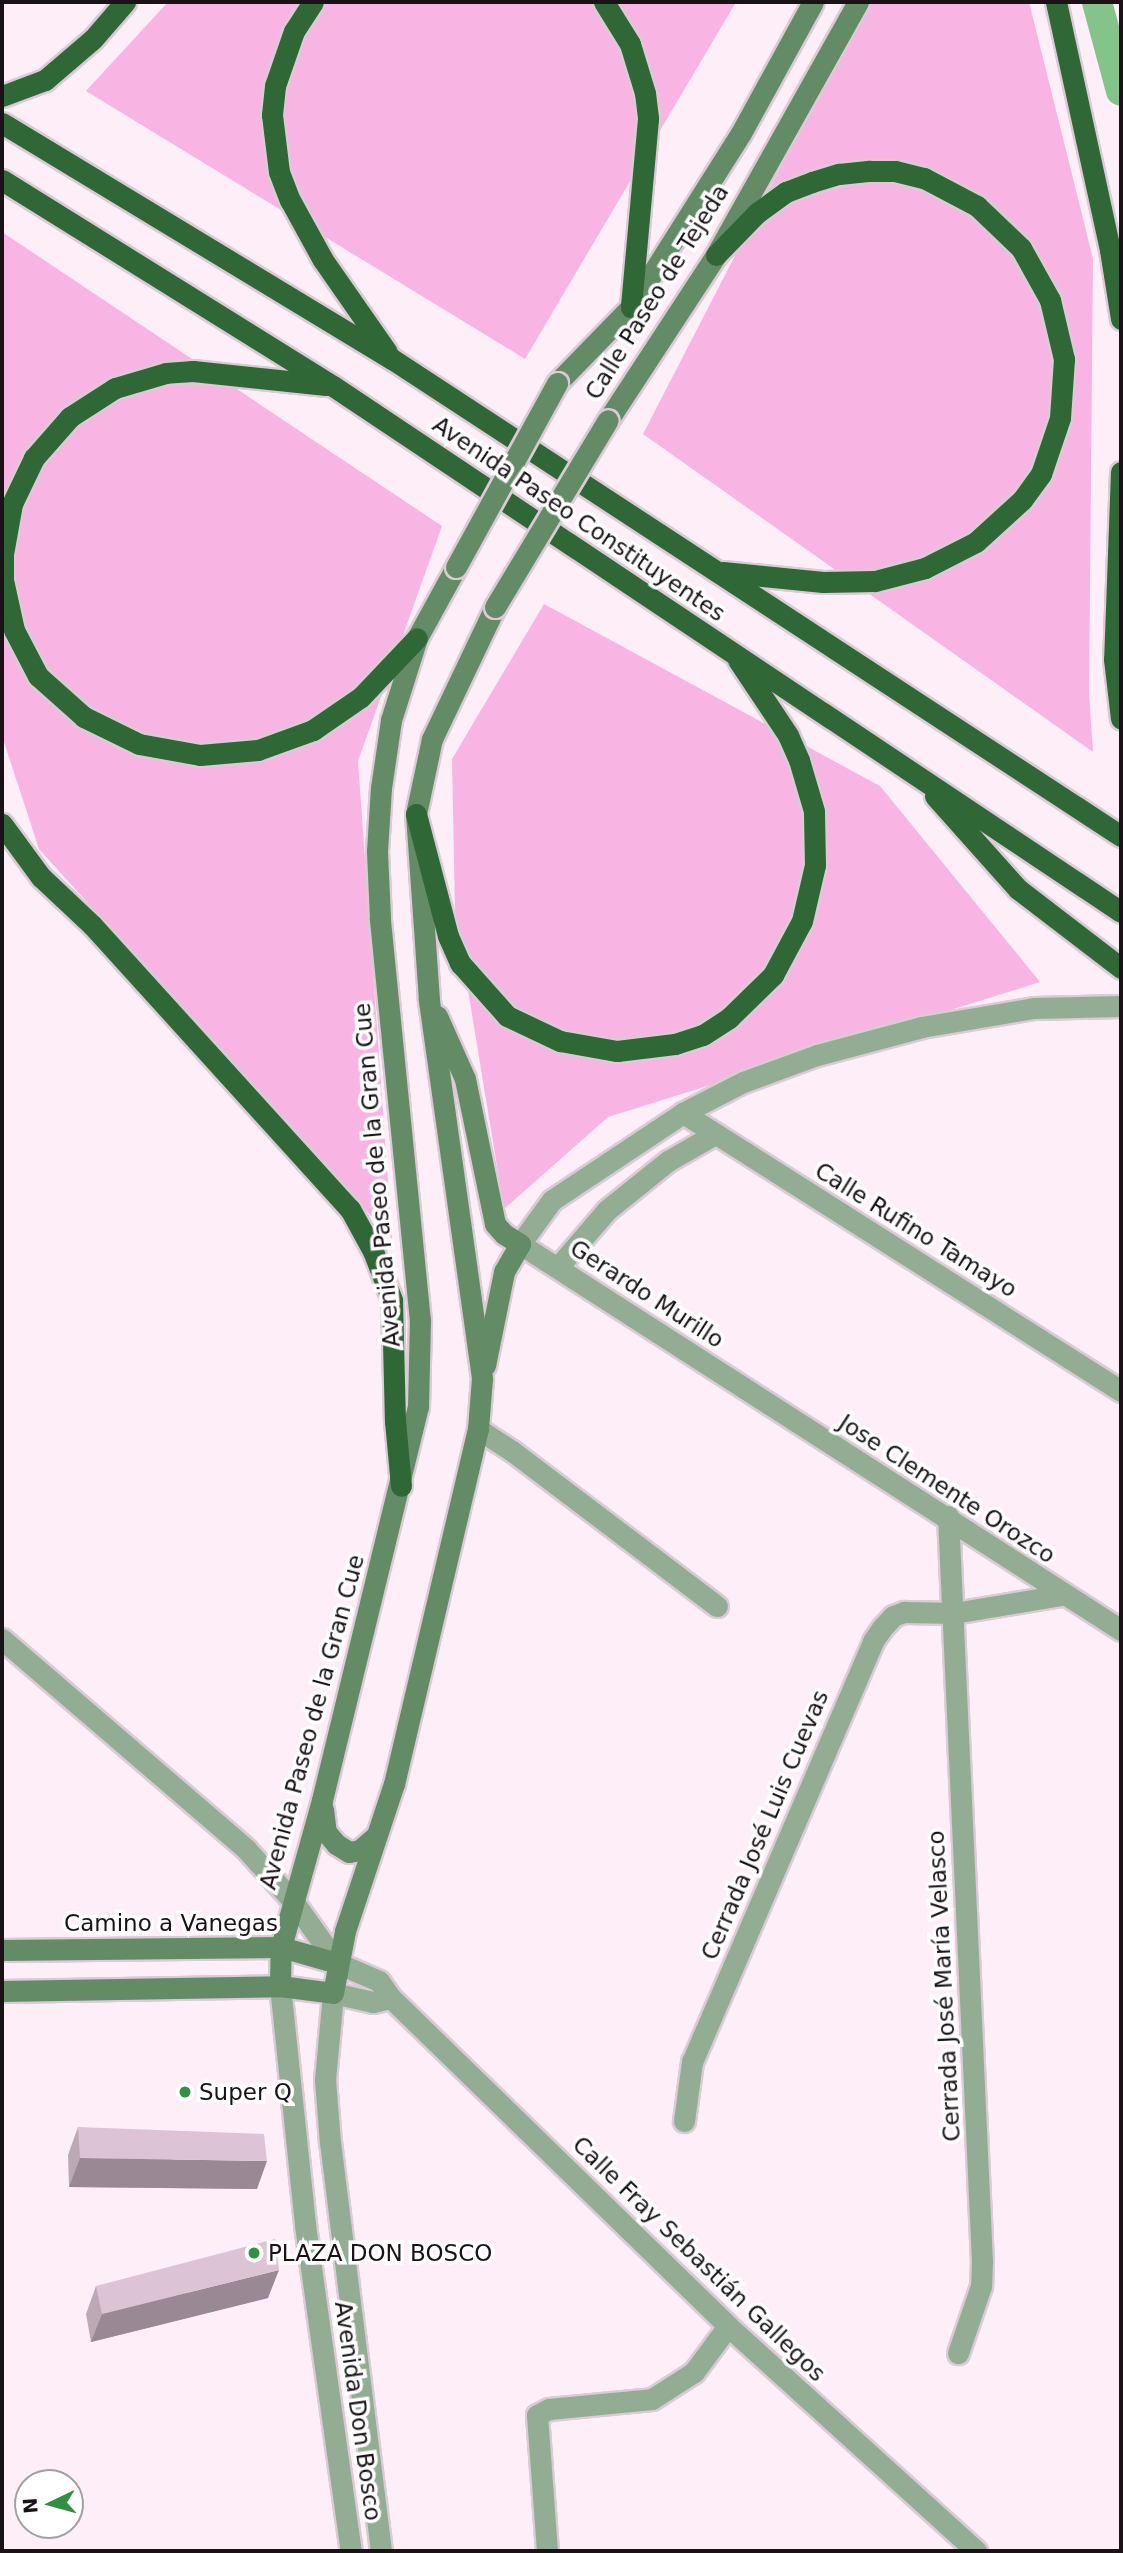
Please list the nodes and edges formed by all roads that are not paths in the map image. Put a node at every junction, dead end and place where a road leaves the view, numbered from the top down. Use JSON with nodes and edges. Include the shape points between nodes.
{"nodes":[{"id":1,"x":125,"y":2,"type":"edge"},
{"id":2,"x":313,"y":2,"type":"edge"},
{"id":3,"x":604,"y":2,"type":"edge"},
{"id":4,"x":813,"y":2,"type":"edge"},
{"id":5,"x":858,"y":2,"type":"edge"},
{"id":6,"x":1056,"y":2,"type":"edge"},
{"id":7,"x":2,"y":96,"type":"edge"},
{"id":8,"x":2,"y":123,"type":"edge"},
{"id":9,"x":2,"y":180,"type":"edge"},
{"id":10,"x":716,"y":255,"type":"junction"},
{"id":11,"x":631,"y":307,"type":"junction"},
{"id":12,"x":1121,"y":319,"type":"edge"},
{"id":13,"x":392,"y":359,"type":"junction"},
{"id":14,"x":333,"y":386,"type":"junction"},
{"id":15,"x":1121,"y":472,"type":"edge"},
{"id":16,"x":456,"y":567,"type":"joint"},
{"id":17,"x":718,"y":572,"type":"junction"},
{"id":18,"x":416,"y":638,"type":"junction"},
{"id":19,"x":733,"y":652,"type":"junction"},
{"id":20,"x":1121,"y":719,"type":"edge"},
{"id":21,"x":914,"y":774,"type":"junction"},
{"id":22,"x":415,"y":814,"type":"junction"},
{"id":23,"x":2,"y":824,"type":"edge"},
{"id":24,"x":1121,"y":836,"type":"edge"},
{"id":25,"x":1121,"y":912,"type":"edge"},
{"id":26,"x":1121,"y":968,"type":"edge"},
{"id":27,"x":429,"y":1000,"type":"junction"},
{"id":28,"x":1121,"y":1006,"type":"edge"},
{"id":29,"x":684,"y":1113,"type":"junction"},
{"id":30,"x":715,"y":1134,"type":"junction"},
{"id":31,"x":520,"y":1244,"type":"junction"},
{"id":32,"x":558,"y":1267,"type":"junction"},
{"id":33,"x":482,"y":1378,"type":"junction"},
{"id":34,"x":745,"y":1389,"type":"joint"},
{"id":35,"x":1121,"y":1391,"type":"edge"},
{"id":36,"x":478,"y":1429,"type":"junction"},
{"id":37,"x":401,"y":1486,"type":"junction"},
{"id":38,"x":948,"y":1517,"type":"junction"},
{"id":39,"x":1062,"y":1595,"type":"junction"},
{"id":40,"x":718,"y":1606,"type":"dead end"},
{"id":41,"x":954,"y":1612,"type":"junction"},
{"id":42,"x":1121,"y":1630,"type":"edge"},
{"id":43,"x":2,"y":1639,"type":"edge"},
{"id":44,"x":322,"y":1800,"type":"junction"},
{"id":45,"x":376,"y":1835,"type":"junction"},
{"id":46,"x":293,"y":1901,"type":"junction"},
{"id":47,"x":281,"y":1947,"type":"junction"},
{"id":48,"x":2,"y":1950,"type":"edge"},
{"id":49,"x":337,"y":1963,"type":"junction"},
{"id":50,"x":280,"y":1986,"type":"junction"},
{"id":51,"x":2,"y":1991,"type":"edge"},
{"id":52,"x":333,"y":1993,"type":"junction"},
{"id":53,"x":391,"y":1998,"type":"junction"},
{"id":54,"x":684,"y":2121,"type":"dead end"},
{"id":55,"x":727,"y":2326,"type":"junction"},
{"id":56,"x":958,"y":2353,"type":"dead end"},
{"id":57,"x":351,"y":2551,"type":"edge"},
{"id":58,"x":381,"y":2551,"type":"edge"},
{"id":59,"x":547,"y":2551,"type":"edge"},
{"id":60,"x":976,"y":2551,"type":"edge"}],
"edges":[{"from":1,"to":7,"type":"highway","via":[[93,39],[44,80]]},
{"from":2,"to":13,"type":"highway","via":[[294,31],[275,86],[272,115],[279,172],[323,260]]},
{"from":3,"to":11,"type":"highway","via":[[630,44],[648,119]]},
{"from":4,"to":11,"type":"main road","name":"Calle Paseo de Tejeda","via":[[741,133]]},
{"from":5,"to":10,"type":"main road","name":"Calle Paseo de Tejeda"},
{"from":6,"to":12,"type":"highway"},
{"from":8,"to":13,"type":"highway","name":"Avenida Paseo Constituyentes"},
{"from":9,"to":14,"type":"highway","name":"Avenida Paseo Constituyentes"},
{"from":10,"to":17,"type":"highway","via":[[757,213],[786,192],[811,182],[870,171],[924,178],[977,206],[1021,248],[1050,300],[1059,329],[1064,379],[1060,418],[1041,474],[1000,522],[949,558],[900,576],[849,583]]},
{"from":10,"to":22,"type":"main road","name":"Calle Paseo de Tejeda","bridge":true,"via":[[608,420],[495,607],[432,739]]},
{"from":11,"to":16,"type":"main road","name":"Calle Paseo de Tejeda","bridge":true,"via":[[556,383]]},
{"from":13,"to":17,"type":"highway","name":"Avenida Paseo Constituyentes"},
{"from":14,"to":18,"type":"highway","via":[[193,371],[166,373],[115,388],[80,409],[34,458],[12,504],[4,541],[3,580],[14,631],[38,676],[84,717],[139,744],[200,755],[258,750],[313,730],[361,697]]},
{"from":14,"to":19,"type":"highway","name":"Avenida Paseo Constituyentes"},
{"from":15,"to":20,"type":"highway","via":[[1114,659]]},
{"from":16,"to":18,"type":"main road","name":"Avenida Paseo de la Gran Cue"},
{"from":17,"to":24,"type":"highway","name":"Avenida Paseo Constituyentes"},
{"from":18,"to":37,"type":"main road","name":"Avenida Paseo de la Gran Cue","via":[[391,719],[377,851],[420,1321],[418,1407]]},
{"from":19,"to":21,"type":"highway","name":"Avenida Paseo Constituyentes"},
{"from":19,"to":22,"type":"highway","via":[[788,735],[799,760],[814,811],[816,865],[802,921],[773,975],[729,1018],[703,1035],[646,1050],[607,1050],[560,1041],[507,1016],[460,963],[448,936]]},
{"from":21,"to":25,"type":"highway","name":"Avenida Paseo Constituyentes"},
{"from":21,"to":26,"type":"highway","via":[[1018,889]]},
{"from":22,"to":27,"type":"main road"},
{"from":23,"to":37,"type":"highway","via":[[41,877],[93,926],[350,1209],[392,1300]]},
{"from":27,"to":31,"type":"main road","via":[[465,1079],[495,1223]]},
{"from":27,"to":33,"type":"main road"},
{"from":28,"to":29,"type":"street","via":[[1034,1008],[922,1027],[817,1055],[743,1082]]},
{"from":29,"to":30,"type":"street","name":"Calle Rufino Tamayo"},
{"from":29,"to":31,"type":"street","via":[[552,1199]]},
{"from":30,"to":32,"type":"street","via":[[668,1161],[607,1210]]},
{"from":30,"to":35,"type":"street","name":"Calle Rufino Tamayo"},
{"from":31,"to":32,"type":"street","name":"Gerardo Murillo"},
{"from":31,"to":33,"type":"main road","via":[[504,1272]]},
{"from":32,"to":34,"type":"street","name":"Gerardo Murillo"},
{"from":33,"to":36,"type":"main road"},
{"from":34,"to":38,"type":"street","name":"Jose Clemente Orozco"},
{"from":36,"to":40,"type":"street"},
{"from":36,"to":45,"type":"main road","via":[[394,1784]]},
{"from":37,"to":44,"type":"main road","name":"Avenida Paseo de la Gran Cue"},
{"from":38,"to":39,"type":"street","name":"Jose Clemente Orozco"},
{"from":38,"to":41,"type":"street","name":"Cerrada José María Velasco"},
{"from":39,"to":41,"type":"street"},
{"from":39,"to":42,"type":"street","name":"Jose Clemente Orozco"},
{"from":41,"to":54,"type":"street","name":"Cerrada José Luis Cuevas","via":[[904,1612],[893,1616],[873,1641],[692,2062]]},
{"from":41,"to":56,"type":"street","name":"Cerrada José María Velasco","via":[[982,2261],[981,2286]]},
{"from":43,"to":46,"type":"street","via":[[246,1849]]},
{"from":44,"to":45,"type":"main road","via":[[326,1832],[336,1844],[349,1852],[360,1850]]},
{"from":44,"to":46,"type":"main road","name":"Avenida Paseo de la Gran Cue"},
{"from":45,"to":49,"type":"main road"},
{"from":46,"to":47,"type":"main road","name":"Avenida Paseo de la Gran Cue"},
{"from":46,"to":49,"type":"street"},
{"from":47,"to":48,"type":"main road","name":"Camino a Vanegas"},
{"from":47,"to":49,"type":"main road","name":"Camino a Vanegas"},
{"from":47,"to":50,"type":"main road","name":"Avenida Paseo de la Gran Cue"},
{"from":49,"to":52,"type":"main road"},
{"from":49,"to":53,"type":"street","name":"Calle Fray Sebastián Gallegos","via":[[379,1981]]},
{"from":50,"to":51,"type":"main road"},
{"from":50,"to":52,"type":"main road"},
{"from":50,"to":57,"type":"street","name":"Avenida Don Bosco","via":[[303,2212]]},
{"from":52,"to":53,"type":"street","via":[[373,2002]]},
{"from":52,"to":58,"type":"street","name":"Avenida Don Bosco","via":[[326,2109]]},
{"from":53,"to":55,"type":"street","name":"Calle Fray Sebastián Gallegos"},
{"from":55,"to":59,"type":"street","via":[[694,2372],[652,2399],[549,2409],[537,2415]]},
{"from":55,"to":60,"type":"street","name":"Calle Fray Sebastián Gallegos"}]}
